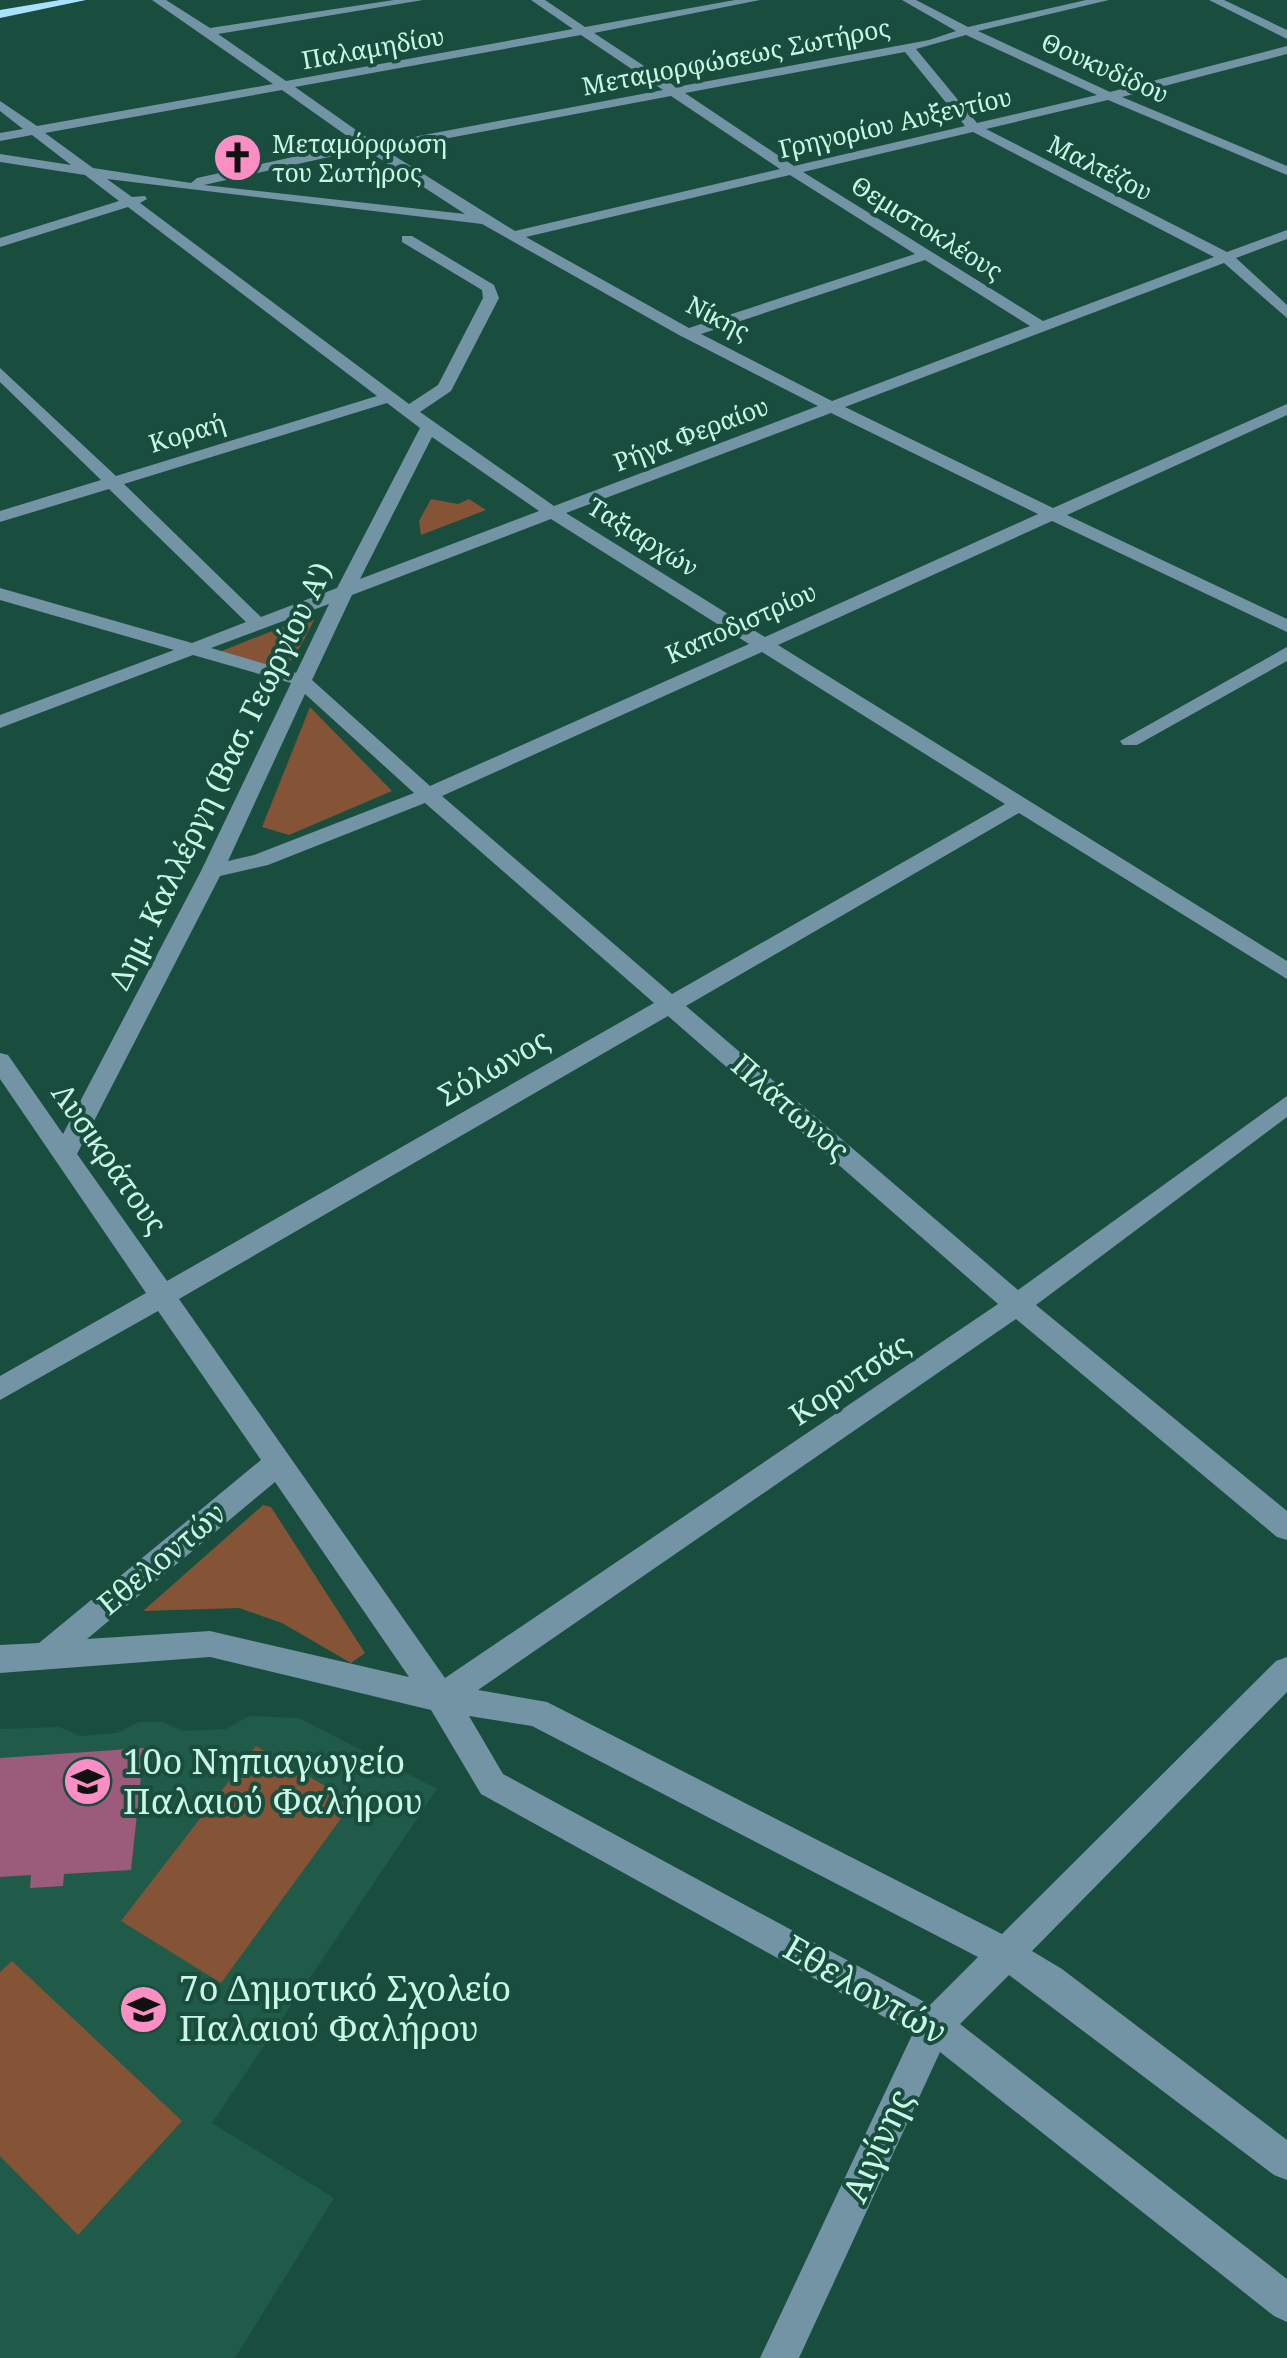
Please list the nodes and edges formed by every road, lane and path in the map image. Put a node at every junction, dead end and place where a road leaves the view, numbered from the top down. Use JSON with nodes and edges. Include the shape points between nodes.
{"nodes":[{"id":1,"x":80,"y":0,"type":"edge"},
{"id":2,"x":158,"y":0,"type":"edge"},
{"id":3,"x":417,"y":0,"type":"edge"},
{"id":4,"x":537,"y":0,"type":"edge"},
{"id":5,"x":754,"y":0,"type":"edge"},
{"id":6,"x":908,"y":0,"type":"edge"},
{"id":7,"x":1104,"y":0,"type":"edge"},
{"id":8,"x":1215,"y":0,"type":"edge"},
{"id":9,"x":0,"y":14,"type":"edge"},
{"id":10,"x":966,"y":31,"type":"junction"},
{"id":11,"x":209,"y":32,"type":"junction"},
{"id":12,"x":588,"y":32,"type":"junction"},
{"id":13,"x":1287,"y":35,"type":"edge"},
{"id":14,"x":908,"y":47,"type":"junction"},
{"id":15,"x":1287,"y":50,"type":"edge"},
{"id":16,"x":289,"y":87,"type":"junction"},
{"id":17,"x":672,"y":91,"type":"junction"},
{"id":18,"x":1109,"y":96,"type":"junction"},
{"id":19,"x":0,"y":106,"type":"edge"},
{"id":20,"x":972,"y":127,"type":"junction"},
{"id":21,"x":34,"y":131,"type":"junction"},
{"id":22,"x":0,"y":137,"type":"edge"},
{"id":23,"x":371,"y":146,"type":"junction"},
{"id":24,"x":0,"y":158,"type":"edge"},
{"id":25,"x":791,"y":170,"type":"junction"},
{"id":26,"x":1287,"y":171,"type":"edge"},
{"id":27,"x":90,"y":172,"type":"junction"},
{"id":28,"x":180,"y":186,"type":"junction"},
{"id":29,"x":130,"y":203,"type":"junction"},
{"id":30,"x":485,"y":220,"type":"junction"},
{"id":31,"x":1287,"y":234,"type":"edge"},
{"id":32,"x":513,"y":236,"type":"junction"},
{"id":33,"x":407,"y":240,"type":"dead end"},
{"id":34,"x":0,"y":243,"type":"edge"},
{"id":35,"x":925,"y":255,"type":"junction"},
{"id":36,"x":1226,"y":257,"type":"junction"},
{"id":37,"x":1287,"y":312,"type":"edge"},
{"id":38,"x":1044,"y":328,"type":"junction"},
{"id":39,"x":691,"y":332,"type":"junction"},
{"id":40,"x":0,"y":373,"type":"edge"},
{"id":41,"x":389,"y":396,"type":"junction"},
{"id":42,"x":836,"y":406,"type":"junction"},
{"id":43,"x":1287,"y":409,"type":"edge"},
{"id":44,"x":409,"y":412,"type":"junction"},
{"id":45,"x":429,"y":427,"type":"junction"},
{"id":46,"x":112,"y":482,"type":"junction"},
{"id":47,"x":553,"y":513,"type":"junction"},
{"id":48,"x":1052,"y":514,"type":"junction"},
{"id":49,"x":0,"y":517,"type":"edge"},
{"id":50,"x":344,"y":592,"type":"junction"},
{"id":51,"x":0,"y":594,"type":"edge"},
{"id":52,"x":256,"y":623,"type":"junction"},
{"id":53,"x":1287,"y":626,"type":"edge"},
{"id":54,"x":763,"y":644,"type":"junction"},
{"id":55,"x":187,"y":648,"type":"junction"},
{"id":56,"x":1287,"y":653,"type":"edge"},
{"id":57,"x":301,"y":680,"type":"junction"},
{"id":58,"x":0,"y":722,"type":"edge"},
{"id":59,"x":1130,"y":741,"type":"dead end"},
{"id":60,"x":428,"y":796,"type":"junction"},
{"id":61,"x":1020,"y":804,"type":"junction"},
{"id":62,"x":212,"y":871,"type":"junction"},
{"id":63,"x":1287,"y":971,"type":"edge"},
{"id":64,"x":672,"y":1004,"type":"junction"},
{"id":65,"x":0,"y":1061,"type":"edge"},
{"id":66,"x":1287,"y":1105,"type":"edge"},
{"id":67,"x":66,"y":1152,"type":"junction"},
{"id":68,"x":164,"y":1295,"type":"junction"},
{"id":69,"x":1017,"y":1306,"type":"junction"},
{"id":70,"x":6,"y":1379,"type":"edge"},
{"id":71,"x":280,"y":1462,"type":"junction"},
{"id":72,"x":1287,"y":1528,"type":"edge"},
{"id":73,"x":45,"y":1656,"type":"junction"},
{"id":74,"x":0,"y":1659,"type":"edge"},
{"id":75,"x":1287,"y":1671,"type":"edge"},
{"id":76,"x":441,"y":1698,"type":"junction"},
{"id":77,"x":1008,"y":1955,"type":"junction"},
{"id":78,"x":934,"y":2026,"type":"junction"},
{"id":79,"x":1287,"y":2162,"type":"edge"},
{"id":80,"x":1287,"y":2303,"type":"edge"},
{"id":81,"x":779,"y":2358,"type":"edge"}],
"edges":[{"from":1,"to":9,"type":"main road"},
{"from":2,"to":11,"type":"street","name":"Νίκης"},
{"from":3,"to":11,"type":"street"},
{"from":4,"to":12,"type":"street","name":"Θεμιστοκλέους"},
{"from":5,"to":12,"type":"street","name":"Παλαμηδίου"},
{"from":6,"to":10,"type":"street","name":"Θουκυδίδου"},
{"from":7,"to":10,"type":"street","name":"Μεταμορφώσεως Σωτήρος"},
{"from":8,"to":13,"type":"street"},
{"from":10,"to":14,"type":"street","name":"Μεταμορφώσεως Σωτήρος"},
{"from":10,"to":18,"type":"street","name":"Θουκυδίδου"},
{"from":11,"to":16,"type":"street","name":"Νίκης"},
{"from":12,"to":16,"type":"street","name":"Παλαμηδίου"},
{"from":12,"to":17,"type":"street","name":"Θεμιστοκλέους"},
{"from":14,"to":17,"type":"street","name":"Μεταμορφώσεως Σωτήρος"},
{"from":14,"to":20,"type":"street","name":"Μαλτέζου"},
{"from":15,"to":18,"type":"street","name":"Γρηγορίου Αυξεντίου"},
{"from":16,"to":21,"type":"street","name":"Παλαμηδίου"},
{"from":16,"to":23,"type":"street","name":"Νίκης"},
{"from":17,"to":23,"type":"street","name":"Μεταμορφώσεως Σωτήρος"},
{"from":17,"to":25,"type":"street","name":"Θεμιστοκλέους"},
{"from":18,"to":20,"type":"street","name":"Γρηγορίου Αυξεντίου"},
{"from":18,"to":26,"type":"street","name":"Θουκυδίδου"},
{"from":19,"to":21,"type":"street","name":"Ταξιαρχών"},
{"from":20,"to":25,"type":"street","name":"Γρηγορίου Αυξεντίου"},
{"from":20,"to":36,"type":"street","name":"Μαλτέζου"},
{"from":21,"to":22,"type":"street","name":"Παλαμηδίου"},
{"from":21,"to":27,"type":"street","name":"Ταξιαρχών"},
{"from":23,"to":28,"type":"street","name":"Μεταμορφώσεως Σωτήρος"},
{"from":23,"to":30,"type":"street","name":"Νίκης"},
{"from":24,"to":27,"type":"street"},
{"from":25,"to":32,"type":"street","name":"Γρηγορίου Αυξεντίου"},
{"from":25,"to":35,"type":"street","name":"Θεμιστοκλέους"},
{"from":27,"to":28,"type":"street"},
{"from":27,"to":29,"type":"street","name":"Ταξιαρχών"},
{"from":28,"to":29,"type":"street","name":"Μεταμορφώσεως Σωτήρος"},
{"from":28,"to":30,"type":"street"},
{"from":29,"to":34,"type":"street","name":"Μεταμορφώσεως Σωτήρος"},
{"from":29,"to":41,"type":"street","name":"Ταξιαρχών"},
{"from":30,"to":32,"type":"street","name":"Νίκης"},
{"from":31,"to":36,"type":"street","name":"Ρήγα Φεραίου"},
{"from":32,"to":39,"type":"street","name":"Νίκης"},
{"from":33,"to":44,"type":"street","via":[[489,288],[491,298],[445,388]]},
{"from":35,"to":38,"type":"street","name":"Θεμιστοκλέους"},
{"from":35,"to":39,"type":"street"},
{"from":36,"to":37,"type":"street","name":"Μαλτέζου"},
{"from":36,"to":38,"type":"street","name":"Ρήγα Φεραίου"},
{"from":38,"to":42,"type":"street","name":"Ρήγα Φεραίου"},
{"from":39,"to":42,"type":"street","name":"Νίκης"},
{"from":40,"to":46,"type":"street"},
{"from":41,"to":44,"type":"street","name":"Ταξιαρχών"},
{"from":41,"to":46,"type":"street","name":"Κοραή"},
{"from":42,"to":47,"type":"street","name":"Ρήγα Φεραίου"},
{"from":42,"to":48,"type":"street","name":"Νίκης"},
{"from":43,"to":48,"type":"street","name":"Καποδιστρίου"},
{"from":44,"to":45,"type":"street","name":"Ταξιαρχών"},
{"from":45,"to":47,"type":"street","name":"Ταξιαρχών"},
{"from":45,"to":50,"type":"street","name":"Δημ. Καλλέργη (Βασ. Γεωργίου Α')"},
{"from":46,"to":49,"type":"street","name":"Κοραή"},
{"from":46,"to":52,"type":"street"},
{"from":47,"to":50,"type":"street","name":"Ρήγα Φεραίου"},
{"from":47,"to":54,"type":"street","name":"Ταξιαρχών"},
{"from":48,"to":53,"type":"street","name":"Νίκης"},
{"from":48,"to":54,"type":"street","name":"Καποδιστρίου"},
{"from":50,"to":52,"type":"street","name":"Ρήγα Φεραίου"},
{"from":50,"to":57,"type":"street","name":"Δημ. Καλλέργη (Βασ. Γεωργίου Α')"},
{"from":51,"to":55,"type":"street"},
{"from":52,"to":55,"type":"street","name":"Ρήγα Φεραίου"},
{"from":54,"to":60,"type":"street","name":"Καποδιστρίου"},
{"from":54,"to":61,"type":"street","name":"Ταξιαρχών"},
{"from":55,"to":57,"type":"street"},
{"from":55,"to":58,"type":"street","name":"Ρήγα Φεραίου"},
{"from":56,"to":59,"type":"street"},
{"from":57,"to":60,"type":"street","name":"Πλάτωνος"},
{"from":57,"to":62,"type":"street","name":"Δημ. Καλλέργη (Βασ. Γεωργίου Α')"},
{"from":60,"to":62,"type":"street","name":"Καποδιστρίου","via":[[260,860]]},
{"from":60,"to":64,"type":"street","name":"Πλάτωνος"},
{"from":61,"to":63,"type":"street","name":"Ταξιαρχών"},
{"from":61,"to":64,"type":"street","name":"Σόλωνος"},
{"from":62,"to":67,"type":"street","name":"Δημ. Καλλέργη (Βασ. Γεωργίου Α')"},
{"from":64,"to":68,"type":"street","name":"Σόλωνος"},
{"from":64,"to":69,"type":"street","name":"Πλάτωνος"},
{"from":65,"to":67,"type":"street","name":"Λυσικράτους"},
{"from":66,"to":69,"type":"street","name":"Κορυτσάς"},
{"from":67,"to":68,"type":"street","name":"Λυσικράτους"},
{"from":68,"to":70,"type":"street","name":"Σόλωνος"},
{"from":68,"to":71,"type":"street","name":"Εθελοντών"},
{"from":69,"to":72,"type":"street","name":"Πλάτωνος"},
{"from":69,"to":76,"type":"street","name":"Κορυτσάς"},
{"from":71,"to":73,"type":"street","name":"Εθελοντών"},
{"from":71,"to":76,"type":"street","name":"Εθελοντών"},
{"from":73,"to":74,"type":"street","name":"Εθελοντών"},
{"from":73,"to":76,"type":"street","name":"Εθελοντών","via":[[210,1644]]},
{"from":75,"to":77,"type":"street","name":"Αιγίνης"},
{"from":76,"to":77,"type":"street","name":"Εθελοντών","via":[[536,1712]]},
{"from":76,"to":78,"type":"street","name":"Εθελοντών","via":[[492,1784]]},
{"from":77,"to":78,"type":"street","name":"Αιγίνης"},
{"from":77,"to":79,"type":"street","name":"Εθελοντών"},
{"from":78,"to":80,"type":"street","name":"Εθελοντών"},
{"from":78,"to":81,"type":"street","name":"Αιγίνης"}]}
